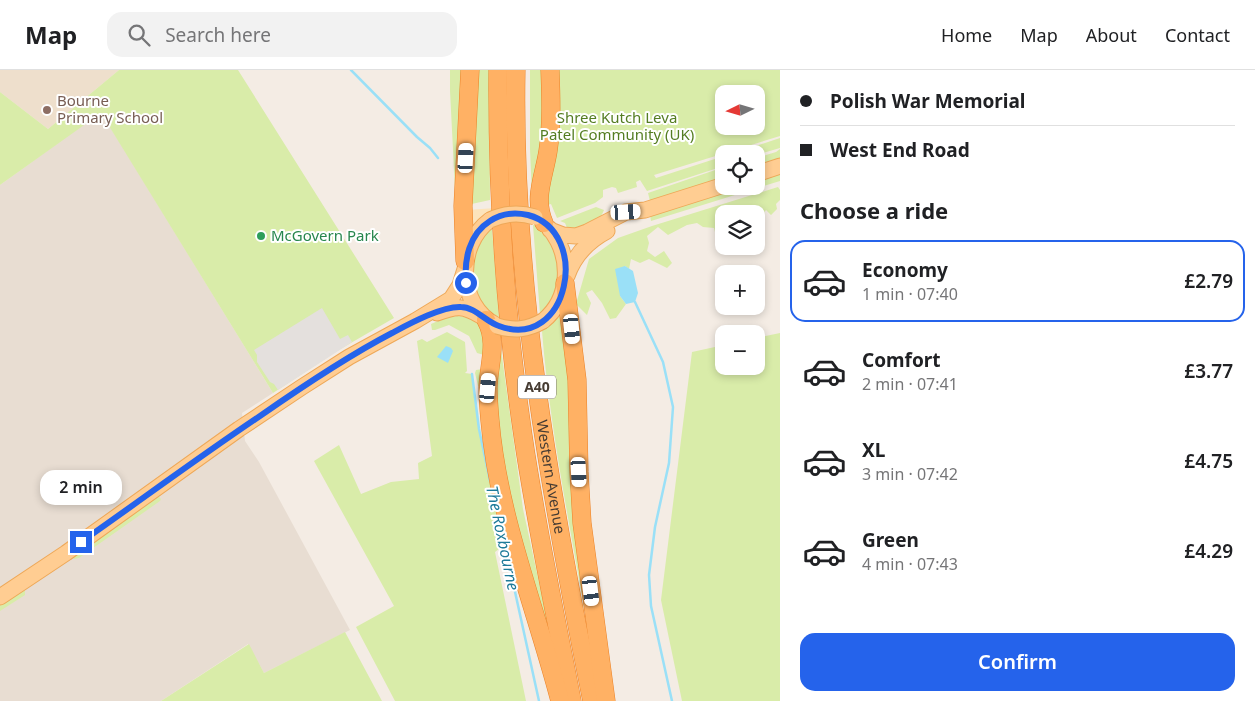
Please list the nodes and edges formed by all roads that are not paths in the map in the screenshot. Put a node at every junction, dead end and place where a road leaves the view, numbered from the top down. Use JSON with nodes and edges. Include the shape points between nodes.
{"nodes":[{"id":1,"x":470,"y":70,"type":"edge"},
{"id":2,"x":498,"y":70,"type":"edge"},
{"id":3,"x":516,"y":70,"type":"edge"},
{"id":4,"x":550,"y":70,"type":"edge"},
{"id":5,"x":780,"y":166,"type":"edge"},
{"id":6,"x":765,"y":171,"type":"edge"},
{"id":7,"x":715,"y":188,"type":"edge"},
{"id":8,"x":640,"y":212,"type":"junction"},
{"id":9,"x":543,"y":223,"type":"junction"},
{"id":10,"x":465,"y":265,"type":"junction"},
{"id":11,"x":566,"y":281,"type":"junction"},
{"id":12,"x":415,"y":321,"type":"junction"},
{"id":13,"x":489,"y":321,"type":"junction"},
{"id":14,"x":0,"y":597,"type":"edge"},
{"id":15,"x":560,"y":701,"type":"edge"},
{"id":16,"x":572,"y":701,"type":"edge"},
{"id":17,"x":592,"y":701,"type":"edge"},
{"id":18,"x":606,"y":701,"type":"edge"}],
"edges":[{"from":1,"to":10,"type":"highway","via":[[463,206]]},
{"from":2,"to":16,"type":"highway","name":"Western Avenue","number":"A40","via":[[502,245],[511,348],[523,437]]},
{"from":3,"to":17,"type":"highway","name":"Western Avenue","number":"A40","via":[[515,124],[522,256],[542,435]]},
{"from":4,"to":9,"type":"highway","via":[[548,150],[538,197]]},
{"from":5,"to":6,"type":"main road"},
{"from":7,"to":8,"type":"main road"},
{"from":8,"to":9,"type":"main road","via":[[626,212],[576,236],[563,234]]},
{"from":8,"to":11,"type":"main road","via":[[592,240],[570,266]]},
{"from":9,"to":10,"type":"main road","bridge":true,"via":[[516,213],[490,220],[475,236]]},
{"from":9,"to":11,"type":"main road","via":[[563,253]]},
{"from":10,"to":12,"type":"main road","via":[[460,285],[450,299]]},
{"from":10,"to":13,"type":"main road","via":[[468,292]]},
{"from":11,"to":13,"type":"main road","bridge":true,"via":[[553,311],[543,321],[522,329],[505,328]]},
{"from":11,"to":18,"type":"highway","via":[[577,380],[582,523]]},
{"from":12,"to":13,"type":"main road","via":[[462,307]]},
{"from":12,"to":14,"type":"main road","via":[[365,347],[302,387]]},
{"from":13,"to":15,"type":"highway","via":[[493,351],[488,388],[494,456],[504,505]]}]}
